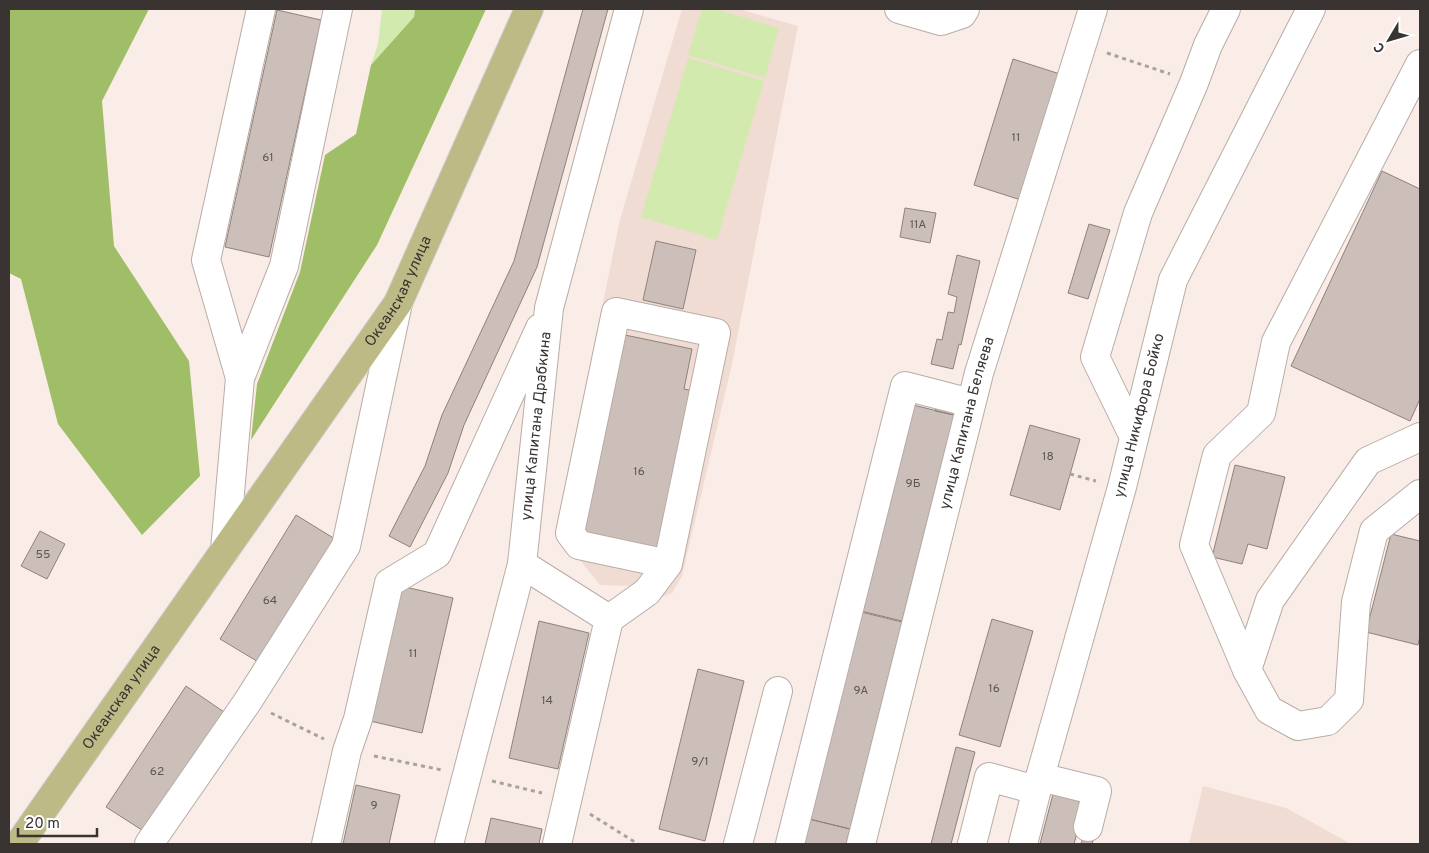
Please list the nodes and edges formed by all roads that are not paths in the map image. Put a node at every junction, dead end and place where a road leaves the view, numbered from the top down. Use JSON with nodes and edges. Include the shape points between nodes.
{"nodes":[{"id":1,"x":261,"y":9,"type":"edge"},
{"id":2,"x":338,"y":9,"type":"edge"},
{"id":3,"x":529,"y":9,"type":"edge"},
{"id":4,"x":629,"y":9,"type":"edge"},
{"id":5,"x":899,"y":9,"type":"edge"},
{"id":6,"x":965,"y":9,"type":"edge"},
{"id":7,"x":1093,"y":9,"type":"edge"},
{"id":8,"x":1226,"y":9,"type":"edge"},
{"id":9,"x":1311,"y":9,"type":"edge"},
{"id":10,"x":1420,"y":64,"type":"edge"},
{"id":11,"x":398,"y":303,"type":"junction"},
{"id":12,"x":549,"y":308,"type":"junction"},
{"id":13,"x":240,"y":378,"type":"junction"},
{"id":14,"x":971,"y":403,"type":"junction"},
{"id":15,"x":1134,"y":437,"type":"junction"},
{"id":16,"x":1420,"y":437,"type":"edge"},
{"id":17,"x":1420,"y":494,"type":"edge"},
{"id":18,"x":225,"y":550,"type":"junction"},
{"id":19,"x":522,"y":564,"type":"junction"},
{"id":20,"x":668,"y":564,"type":"junction"},
{"id":21,"x":609,"y":619,"type":"junction"},
{"id":22,"x":1247,"y":670,"type":"junction"},
{"id":23,"x":778,"y":691,"type":"dead end"},
{"id":24,"x":1038,"y":784,"type":"junction"},
{"id":25,"x":1088,"y":826,"type":"dead end"},
{"id":26,"x":18,"y":844,"type":"edge"},
{"id":27,"x":149,"y":844,"type":"edge"},
{"id":28,"x":326,"y":844,"type":"edge"},
{"id":29,"x":449,"y":844,"type":"edge"},
{"id":30,"x":557,"y":844,"type":"edge"},
{"id":31,"x":738,"y":844,"type":"edge"},
{"id":32,"x":790,"y":844,"type":"edge"},
{"id":33,"x":861,"y":844,"type":"edge"},
{"id":34,"x":972,"y":844,"type":"edge"},
{"id":35,"x":1023,"y":844,"type":"edge"}],
"edges":[{"from":1,"to":13,"type":"street","via":[[206,260]]},
{"from":2,"to":13,"type":"street","via":[[284,266]]},
{"from":3,"to":11,"type":"main road","name":"Океанская улица"},
{"from":4,"to":12,"type":"street","name":"улица Капитана Драбкина"},
{"from":5,"to":6,"type":"street","via":[[941,21],[962,14]]},
{"from":7,"to":14,"type":"street","name":"улица Капитана Беляева"},
{"from":8,"to":15,"type":"street","via":[[1138,214],[1095,357]]},
{"from":9,"to":15,"type":"street","name":"улица Никифора Бойко","via":[[1173,280]]},
{"from":10,"to":22,"type":"street","via":[[1276,342],[1261,414],[1217,455],[1194,545]]},
{"from":11,"to":18,"type":"main road","name":"Океанская улица"},
{"from":11,"to":27,"type":"street","via":[[346,546],[248,702]]},
{"from":12,"to":19,"type":"street","name":"улица Капитана Драбкина"},
{"from":12,"to":28,"type":"street","via":[[437,554],[389,583]]},
{"from":13,"to":18,"type":"street"},
{"from":14,"to":32,"type":"street","via":[[904,386]]},
{"from":14,"to":33,"type":"street","name":"улица Капитана Беляева"},
{"from":15,"to":24,"type":"street","name":"улица Никифора Бойко"},
{"from":16,"to":22,"type":"street","via":[[1368,461],[1270,600]]},
{"from":17,"to":22,"type":"street","via":[[1374,531],[1356,602],[1349,700],[1328,721],[1298,726],[1269,710]]},
{"from":18,"to":26,"type":"main road","name":"Океанская улица"},
{"from":19,"to":21,"type":"street"},
{"from":19,"to":29,"type":"street","name":"улица Капитана Драбкина"},
{"from":20,"to":20,"type":"street","via":[[716,333],[616,312],[570,533],[580,545]]},
{"from":20,"to":21,"type":"street","via":[[647,592]]},
{"from":21,"to":30,"type":"street"},
{"from":23,"to":31,"type":"street"},
{"from":24,"to":25,"type":"street","via":[[1097,791]]},
{"from":24,"to":34,"type":"street","via":[[989,778]]},
{"from":24,"to":35,"type":"street","name":"улица Никифора Бойко"}]}
